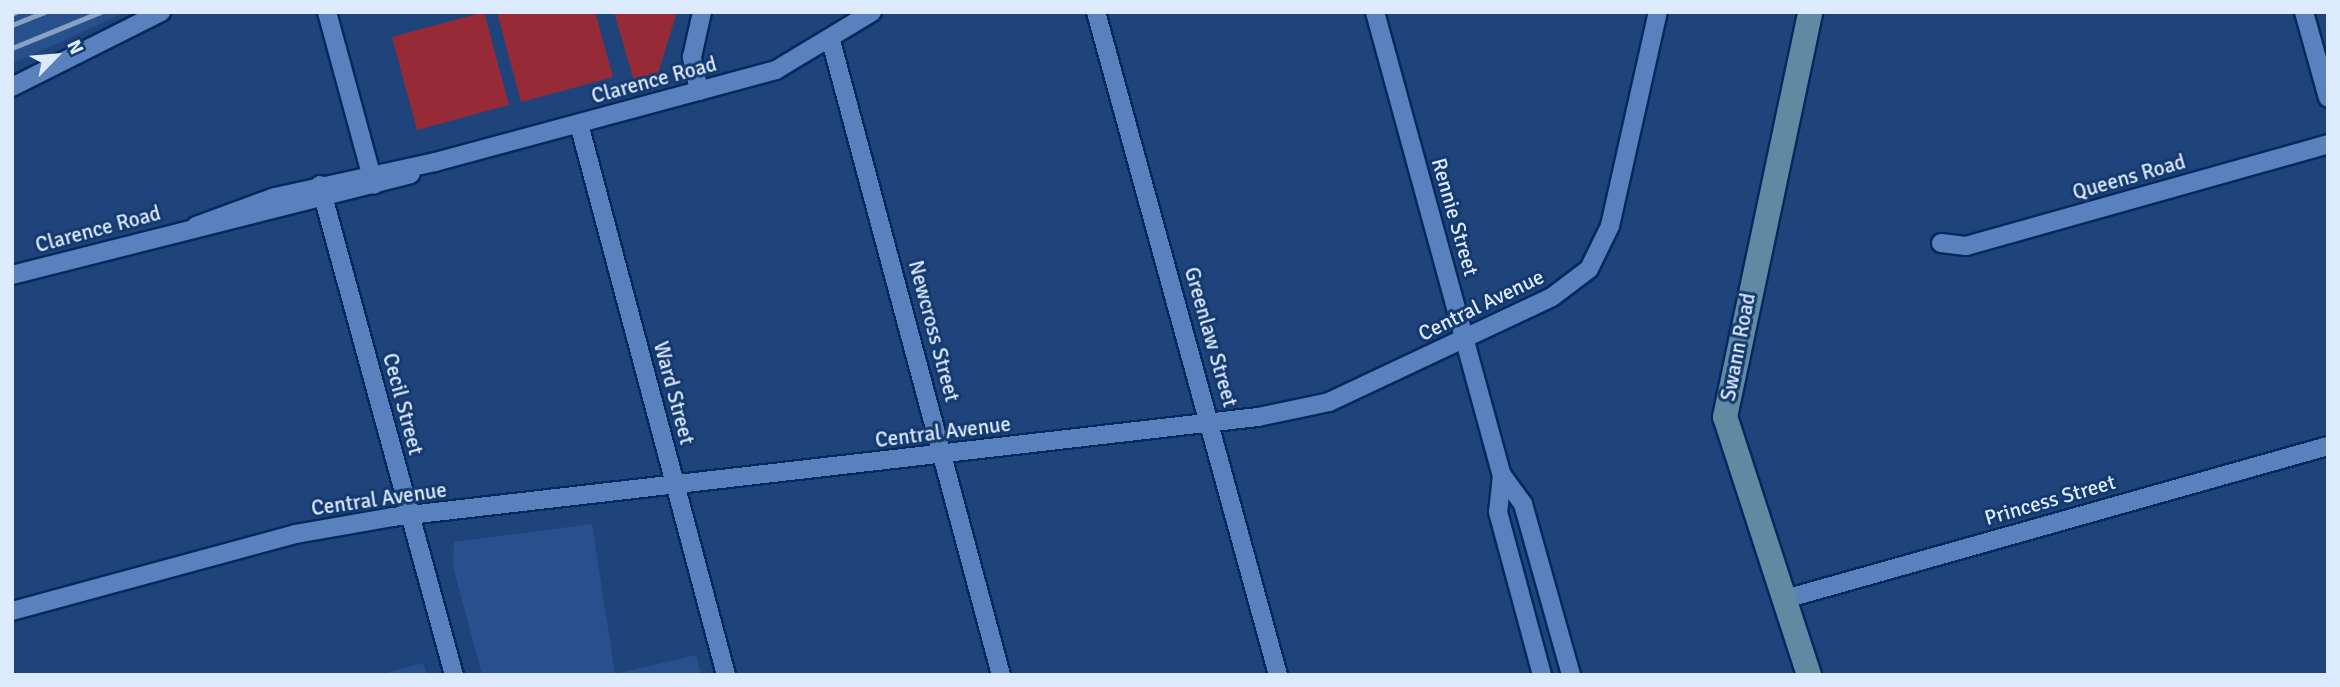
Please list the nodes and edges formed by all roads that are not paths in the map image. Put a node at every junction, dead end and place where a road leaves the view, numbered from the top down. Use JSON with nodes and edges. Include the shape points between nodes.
{"nodes":[{"id":1,"x":161,"y":12,"type":"edge"},
{"id":2,"x":327,"y":12,"type":"edge"},
{"id":3,"x":702,"y":12,"type":"edge"},
{"id":4,"x":872,"y":12,"type":"edge"},
{"id":5,"x":1096,"y":12,"type":"edge"},
{"id":6,"x":1374,"y":12,"type":"edge"},
{"id":7,"x":1658,"y":12,"type":"edge"},
{"id":8,"x":1810,"y":12,"type":"edge"},
{"id":9,"x":2304,"y":12,"type":"edge"},
{"id":10,"x":831,"y":41,"type":"junction"},
{"id":11,"x":12,"y":87,"type":"edge"},
{"id":12,"x":699,"y":91,"type":"junction"},
{"id":13,"x":2328,"y":98,"type":"edge"},
{"id":14,"x":579,"y":124,"type":"junction"},
{"id":15,"x":2328,"y":144,"type":"edge"},
{"id":16,"x":372,"y":179,"type":"junction"},
{"id":17,"x":322,"y":192,"type":"junction"},
{"id":18,"x":1941,"y":243,"type":"dead end"},
{"id":19,"x":12,"y":275,"type":"edge"},
{"id":20,"x":1465,"y":339,"type":"junction"},
{"id":21,"x":1212,"y":421,"type":"junction"},
{"id":22,"x":2328,"y":446,"type":"edge"},
{"id":23,"x":943,"y":456,"type":"junction"},
{"id":24,"x":1502,"y":475,"type":"junction"},
{"id":25,"x":676,"y":484,"type":"junction"},
{"id":26,"x":410,"y":516,"type":"junction"},
{"id":27,"x":1785,"y":599,"type":"junction"},
{"id":28,"x":12,"y":611,"type":"edge"},
{"id":29,"x":454,"y":675,"type":"edge"},
{"id":30,"x":726,"y":675,"type":"edge"},
{"id":31,"x":1000,"y":675,"type":"edge"},
{"id":32,"x":1279,"y":675,"type":"edge"},
{"id":33,"x":1542,"y":675,"type":"edge"},
{"id":34,"x":1571,"y":675,"type":"edge"},
{"id":35,"x":1810,"y":675,"type":"edge"}],
"edges":[{"from":1,"to":11,"type":"street"},
{"from":2,"to":16,"type":"street"},
{"from":3,"to":12,"type":"street","via":[[692,50]]},
{"from":4,"to":10,"type":"street","name":"Clarence Road"},
{"from":5,"to":21,"type":"street","name":"Greenlaw Street"},
{"from":6,"to":20,"type":"street","name":"Rennie Street"},
{"from":7,"to":20,"type":"street","name":"Central Avenue","via":[[1616,203],[1594,262],[1552,297]]},
{"from":8,"to":27,"type":"main road","name":"Swann Road","via":[[1725,417]]},
{"from":9,"to":13,"type":"street"},
{"from":10,"to":12,"type":"street","name":"Clarence Road","via":[[782,67]]},
{"from":10,"to":23,"type":"street","name":"Newcross Street"},
{"from":12,"to":14,"type":"street","name":"Clarence Road"},
{"from":14,"to":16,"type":"street","name":"Clarence Road"},
{"from":14,"to":25,"type":"street","name":"Ward Street"},
{"from":15,"to":18,"type":"street","name":"Queens Road","via":[[1966,246]]},
{"from":16,"to":17,"type":"street","name":"Clarence Road"},
{"from":17,"to":19,"type":"street","name":"Clarence Road"},
{"from":17,"to":26,"type":"street","name":"Cecil Street"},
{"from":20,"to":21,"type":"street","name":"Central Avenue","via":[[1312,407]]},
{"from":20,"to":24,"type":"street","name":"Rennie Street"},
{"from":21,"to":23,"type":"street","name":"Central Avenue"},
{"from":21,"to":32,"type":"street","name":"Greenlaw Street"},
{"from":22,"to":27,"type":"street","name":"Princess Street"},
{"from":23,"to":25,"type":"street","name":"Central Avenue"},
{"from":23,"to":31,"type":"street","name":"Newcross Street"},
{"from":24,"to":33,"type":"street","name":"Rennie Street","via":[[1498,512]]},
{"from":24,"to":34,"type":"street","name":"Rennie Street","via":[[1523,504]]},
{"from":25,"to":26,"type":"street","name":"Central Avenue"},
{"from":25,"to":30,"type":"street","name":"Ward Street"},
{"from":26,"to":28,"type":"street","name":"Central Avenue","via":[[295,534]]},
{"from":26,"to":29,"type":"street","name":"Cecil Street"},
{"from":27,"to":35,"type":"main road","name":"Swann Road"}]}
